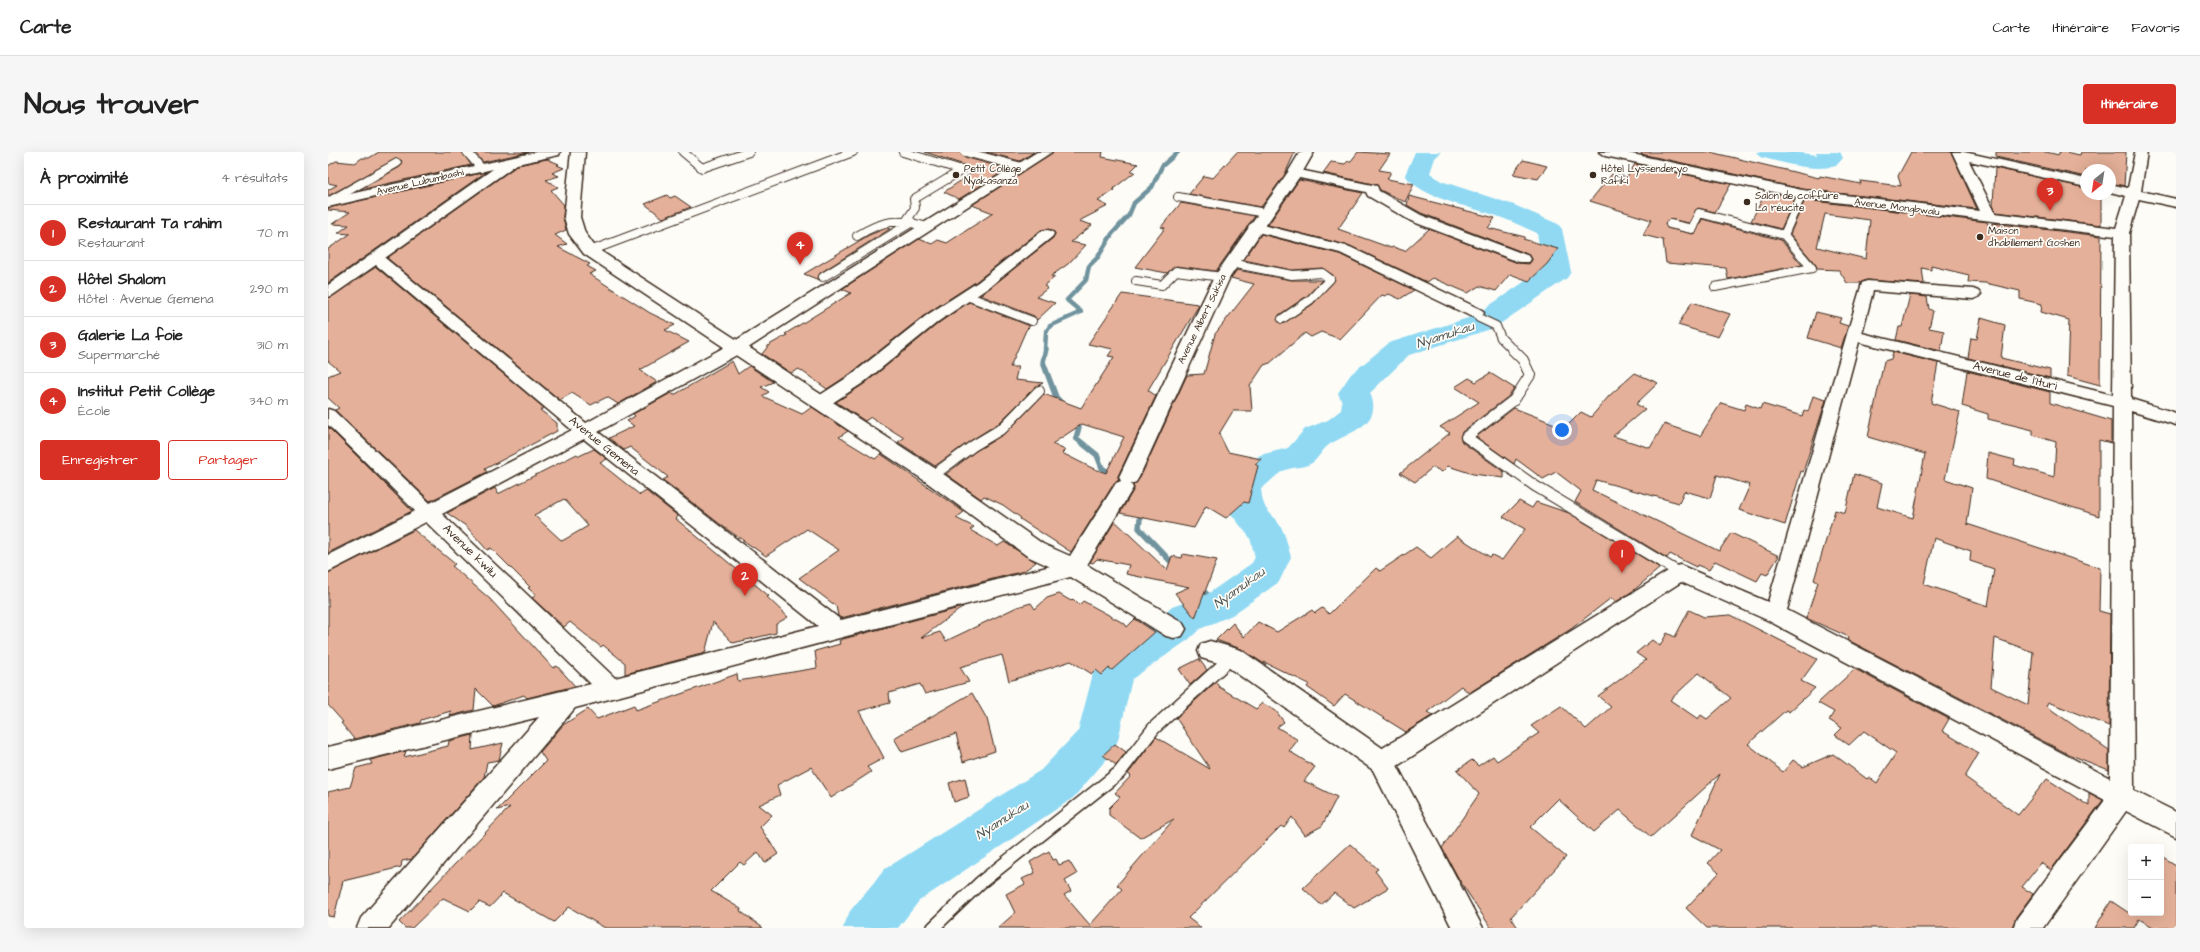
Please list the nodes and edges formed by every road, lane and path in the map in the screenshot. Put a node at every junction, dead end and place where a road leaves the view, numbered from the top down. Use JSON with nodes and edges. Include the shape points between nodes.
{"nodes":[{"id":1,"x":467,"y":152,"type":"edge"},
{"id":2,"x":554,"y":152,"type":"edge"},
{"id":3,"x":580,"y":152,"type":"edge"},
{"id":4,"x":683,"y":152,"type":"edge"},
{"id":5,"x":749,"y":152,"type":"edge"},
{"id":6,"x":853,"y":152,"type":"edge"},
{"id":7,"x":903,"y":152,"type":"edge"},
{"id":8,"x":965,"y":152,"type":"edge"},
{"id":9,"x":1046,"y":152,"type":"edge"},
{"id":10,"x":1307,"y":152,"type":"edge"},
{"id":11,"x":1605,"y":152,"type":"edge"},
{"id":12,"x":2141,"y":152,"type":"edge"},
{"id":13,"x":1960,"y":154,"type":"edge"},
{"id":14,"x":513,"y":161,"type":"junction"},
{"id":15,"x":397,"y":163,"type":"dead end"},
{"id":16,"x":1022,"y":167,"type":"junction"},
{"id":17,"x":481,"y":168,"type":"junction"},
{"id":18,"x":1295,"y":174,"type":"junction"},
{"id":19,"x":2080,"y":182,"type":"edge"},
{"id":20,"x":2116,"y":189,"type":"edge"},
{"id":21,"x":2134,"y":193,"type":"junction"},
{"id":22,"x":1802,"y":194,"type":"junction"},
{"id":23,"x":1178,"y":197,"type":"dead end"},
{"id":24,"x":328,"y":203,"type":"edge"},
{"id":25,"x":2176,"y":203,"type":"edge"},
{"id":26,"x":1265,"y":213,"type":"junction"},
{"id":27,"x":1990,"y":218,"type":"junction"},
{"id":28,"x":909,"y":221,"type":"junction"},
{"id":29,"x":1670,"y":224,"type":"dead end"},
{"id":30,"x":926,"y":227,"type":"junction"},
{"id":31,"x":1255,"y":227,"type":"junction"},
{"id":32,"x":2122,"y":233,"type":"junction"},
{"id":33,"x":1047,"y":234,"type":"dead end"},
{"id":34,"x":1784,"y":235,"type":"junction"},
{"id":35,"x":857,"y":236,"type":"dead end"},
{"id":36,"x":590,"y":251,"type":"junction"},
{"id":37,"x":375,"y":257,"type":"junction"},
{"id":38,"x":1524,"y":259,"type":"dead end"},
{"id":39,"x":1226,"y":270,"type":"junction"},
{"id":40,"x":823,"y":277,"type":"dead end"},
{"id":41,"x":1136,"y":280,"type":"dead end"},
{"id":42,"x":1715,"y":287,"type":"dead end"},
{"id":43,"x":328,"y":292,"type":"edge"},
{"id":44,"x":1973,"y":294,"type":"dead end"},
{"id":45,"x":967,"y":296,"type":"junction"},
{"id":46,"x":1478,"y":315,"type":"joint"},
{"id":47,"x":1282,"y":319,"type":"dead end"},
{"id":48,"x":1032,"y":321,"type":"dead end"},
{"id":49,"x":1853,"y":336,"type":"junction"},
{"id":50,"x":736,"y":348,"type":"junction"},
{"id":51,"x":1040,"y":391,"type":"dead end"},
{"id":52,"x":2121,"y":402,"type":"junction"},
{"id":53,"x":820,"y":403,"type":"junction"},
{"id":54,"x":328,"y":415,"type":"edge"},
{"id":55,"x":2176,"y":418,"type":"edge"},
{"id":56,"x":585,"y":431,"type":"junction"},
{"id":57,"x":932,"y":476,"type":"junction"},
{"id":58,"x":430,"y":512,"type":"junction"},
{"id":59,"x":328,"y":564,"type":"edge"},
{"id":60,"x":1074,"y":568,"type":"junction"},
{"id":61,"x":1680,"y":573,"type":"junction"},
{"id":62,"x":1775,"y":614,"type":"junction"},
{"id":63,"x":837,"y":629,"type":"junction"},
{"id":64,"x":1174,"y":629,"type":"dead end"},
{"id":65,"x":1221,"y":654,"type":"joint"},
{"id":66,"x":610,"y":688,"type":"junction"},
{"id":67,"x":568,"y":700,"type":"junction"},
{"id":68,"x":330,"y":755,"type":"edge"},
{"id":69,"x":1382,"y":762,"type":"junction"},
{"id":70,"x":2122,"y":797,"type":"junction"},
{"id":71,"x":2176,"y":825,"type":"edge"},
{"id":72,"x":369,"y":927,"type":"edge"},
{"id":73,"x":933,"y":928,"type":"edge"},
{"id":74,"x":1468,"y":928,"type":"edge"},
{"id":75,"x":2028,"y":928,"type":"edge"}],
"edges":[{"from":1,"to":17,"type":"lane"},
{"from":2,"to":14,"type":"street","name":"Avenue Lubumbashi"},
{"from":3,"to":36,"type":"street","via":[[572,217],[577,234]]},
{"from":4,"to":5,"type":"lane","via":[[702,168]]},
{"from":6,"to":36,"type":"lane"},
{"from":7,"to":28,"type":"lane","via":[[962,170],[914,199],[915,208]]},
{"from":8,"to":16,"type":"lane"},
{"from":9,"to":16,"type":"street"},
{"from":10,"to":18,"type":"street","name":"Avenue Albert Sukisa"},
{"from":11,"to":22,"type":"street","name":"Avenue Mongbwalu"},
{"from":12,"to":21,"type":"street"},
{"from":13,"to":19,"type":"street"},
{"from":13,"to":27,"type":"street"},
{"from":14,"to":17,"type":"street","name":"Avenue Lubumbashi"},
{"from":14,"to":37,"type":"street"},
{"from":15,"to":24,"type":"lane"},
{"from":16,"to":30,"type":"street"},
{"from":17,"to":24,"type":"street","name":"Avenue Lubumbashi"},
{"from":18,"to":26,"type":"street","name":"Avenue Albert Sukisa"},
{"from":18,"to":38,"type":"street","via":[[1372,189],[1373,193],[1416,218]]},
{"from":20,"to":21,"type":"street"},
{"from":21,"to":25,"type":"street"},
{"from":21,"to":32,"type":"street"},
{"from":22,"to":27,"type":"street","name":"Avenue Mongbwalu"},
{"from":22,"to":34,"type":"lane"},
{"from":23,"to":26,"type":"lane"},
{"from":26,"to":31,"type":"street","name":"Avenue Albert Sukisa"},
{"from":27,"to":32,"type":"street","name":"Avenue Mongbwalu"},
{"from":28,"to":30,"type":"lane"},
{"from":28,"to":35,"type":"lane","via":[[878,223]]},
{"from":28,"to":40,"type":"lane"},
{"from":29,"to":34,"type":"lane","via":[[1692,229],[1699,213]]},
{"from":30,"to":50,"type":"street"},
{"from":31,"to":39,"type":"street","name":"Avenue Albert Sukisa"},
{"from":31,"to":46,"type":"street","via":[[1345,250]]},
{"from":32,"to":52,"type":"street"},
{"from":33,"to":45,"type":"street"},
{"from":34,"to":42,"type":"lane","via":[[1812,268]]},
{"from":36,"to":50,"type":"street"},
{"from":37,"to":43,"type":"street"},
{"from":37,"to":56,"type":"street","name":"Avenue Gemena"},
{"from":39,"to":41,"type":"lane","via":[[1176,271],[1162,285]]},
{"from":39,"to":47,"type":"lane","via":[[1292,275],[1322,273],[1330,279],[1310,300]]},
{"from":39,"to":60,"type":"street","name":"Avenue Albert Sukisa","via":[[1126,482]]},
{"from":44,"to":49,"type":"street","via":[[1867,286]]},
{"from":45,"to":48,"type":"lane"},
{"from":45,"to":53,"type":"street","via":[[933,318],[857,379]]},
{"from":46,"to":61,"type":"lane","via":[[1496,326],[1501,338],[1523,360],[1530,375],[1514,400],[1466,437],[1535,486]]},
{"from":49,"to":52,"type":"street","name":"Avenue de l'Ituri"},
{"from":49,"to":62,"type":"street"},
{"from":50,"to":53,"type":"street"},
{"from":50,"to":56,"type":"street"},
{"from":51,"to":57,"type":"lane","via":[[1003,428]]},
{"from":52,"to":55,"type":"street","name":"Avenue de l'Ituri"},
{"from":52,"to":70,"type":"street"},
{"from":53,"to":57,"type":"street"},
{"from":54,"to":58,"type":"street","name":"Avenue kwilu"},
{"from":56,"to":58,"type":"street"},
{"from":56,"to":63,"type":"street","name":"Avenue Gemena"},
{"from":57,"to":60,"type":"street","via":[[1035,550]]},
{"from":58,"to":59,"type":"street"},
{"from":58,"to":66,"type":"street","name":"Avenue kwilu"},
{"from":60,"to":63,"type":"street"},
{"from":60,"to":64,"type":"street"},
{"from":61,"to":62,"type":"street"},
{"from":61,"to":69,"type":"street"},
{"from":62,"to":70,"type":"street"},
{"from":63,"to":66,"type":"street"},
{"from":65,"to":69,"type":"street"},
{"from":65,"to":73,"type":"lane","via":[[1154,728],[1119,773],[980,883]]},
{"from":66,"to":67,"type":"street"},
{"from":67,"to":68,"type":"street"},
{"from":67,"to":72,"type":"street"},
{"from":69,"to":74,"type":"street"},
{"from":70,"to":71,"type":"street"},
{"from":70,"to":75,"type":"street"}]}
